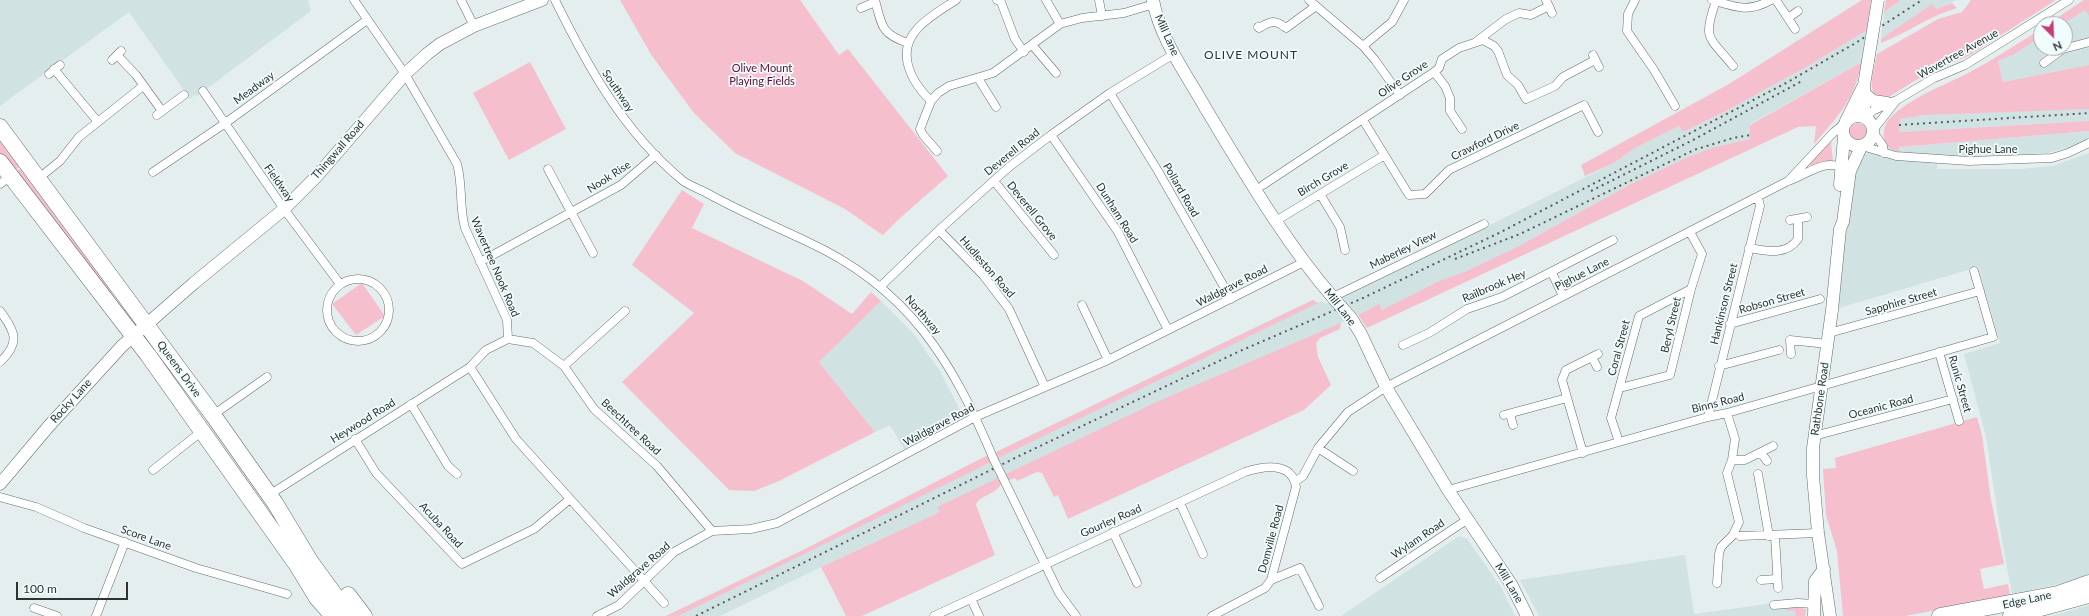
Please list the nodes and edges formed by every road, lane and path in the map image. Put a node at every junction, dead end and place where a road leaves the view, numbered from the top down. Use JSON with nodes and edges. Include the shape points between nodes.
{"nodes":[{"id":1,"x":354,"y":0,"type":"edge"},
{"id":2,"x":461,"y":0,"type":"edge"},
{"id":3,"x":542,"y":0,"type":"edge"},
{"id":4,"x":555,"y":0,"type":"edge"},
{"id":5,"x":954,"y":0,"type":"edge"},
{"id":6,"x":997,"y":0,"type":"edge"},
{"id":7,"x":1046,"y":0,"type":"edge"},
{"id":8,"x":1099,"y":0,"type":"edge"},
{"id":9,"x":1309,"y":0,"type":"edge"},
{"id":10,"x":1404,"y":0,"type":"edge"},
{"id":11,"x":1635,"y":0,"type":"edge"},
{"id":12,"x":1771,"y":0,"type":"edge"},
{"id":13,"x":1776,"y":0,"type":"edge"},
{"id":14,"x":1878,"y":0,"type":"edge"},
{"id":15,"x":2070,"y":0,"type":"edge"},
{"id":16,"x":875,"y":1,"type":"edge"},
{"id":17,"x":1714,"y":1,"type":"edge"},
{"id":18,"x":1153,"y":2,"type":"edge"},
{"id":19,"x":1316,"y":6,"type":"junction"},
{"id":20,"x":1549,"y":6,"type":"edge"},
{"id":21,"x":861,"y":8,"type":"dead end"},
{"id":22,"x":1798,"y":11,"type":"dead end"},
{"id":23,"x":1102,"y":16,"type":"junction"},
{"id":24,"x":1788,"y":18,"type":"junction"},
{"id":25,"x":366,"y":20,"type":"junction"},
{"id":26,"x":1060,"y":24,"type":"junction"},
{"id":27,"x":474,"y":26,"type":"junction"},
{"id":28,"x":1258,"y":27,"type":"dead end"},
{"id":29,"x":1795,"y":29,"type":"dead end"},
{"id":30,"x":1477,"y":41,"type":"junction"},
{"id":31,"x":2089,"y":42,"type":"edge"},
{"id":32,"x":908,"y":43,"type":"junction"},
{"id":33,"x":1033,"y":46,"type":"junction"},
{"id":34,"x":1363,"y":46,"type":"junction"},
{"id":35,"x":1024,"y":52,"type":"junction"},
{"id":36,"x":1174,"y":54,"type":"junction"},
{"id":37,"x":117,"y":56,"type":"dead end"},
{"id":38,"x":1737,"y":56,"type":"dead end"},
{"id":39,"x":1596,"y":60,"type":"dead end"},
{"id":40,"x":2044,"y":63,"type":"dead end"},
{"id":41,"x":55,"y":69,"type":"dead end"},
{"id":42,"x":1434,"y":72,"type":"junction"},
{"id":43,"x":1056,"y":73,"type":"dead end"},
{"id":44,"x":405,"y":74,"type":"junction"},
{"id":45,"x":978,"y":78,"type":"junction"},
{"id":46,"x":143,"y":86,"type":"junction"},
{"id":47,"x":1864,"y":90,"type":"junction"},
{"id":48,"x":203,"y":91,"type":"dead end"},
{"id":49,"x":1110,"y":94,"type":"junction"},
{"id":50,"x":184,"y":95,"type":"dead end"},
{"id":51,"x":1400,"y":95,"type":"junction"},
{"id":52,"x":931,"y":101,"type":"junction"},
{"id":53,"x":1892,"y":102,"type":"junction"},
{"id":54,"x":1675,"y":106,"type":"dead end"},
{"id":55,"x":996,"y":107,"type":"dead end"},
{"id":56,"x":1864,"y":117,"type":"junction"},
{"id":57,"x":1363,"y":120,"type":"junction"},
{"id":58,"x":98,"y":122,"type":"junction"},
{"id":59,"x":1845,"y":123,"type":"junction"},
{"id":60,"x":224,"y":124,"type":"junction"},
{"id":61,"x":0,"y":127,"type":"edge"},
{"id":62,"x":1462,"y":129,"type":"dead end"},
{"id":63,"x":1874,"y":131,"type":"junction"},
{"id":64,"x":1598,"y":132,"type":"dead end"},
{"id":65,"x":1051,"y":135,"type":"junction"},
{"id":66,"x":1844,"y":137,"type":"junction"},
{"id":67,"x":2089,"y":143,"type":"edge"},
{"id":68,"x":1862,"y":146,"type":"junction"},
{"id":69,"x":937,"y":151,"type":"dead end"},
{"id":70,"x":1884,"y":152,"type":"junction"},
{"id":71,"x":656,"y":155,"type":"junction"},
{"id":72,"x":1383,"y":156,"type":"junction"},
{"id":73,"x":0,"y":162,"type":"edge"},
{"id":74,"x":1842,"y":168,"type":"junction"},
{"id":75,"x":548,"y":169,"type":"dead end"},
{"id":76,"x":153,"y":172,"type":"dead end"},
{"id":77,"x":39,"y":178,"type":"junction"},
{"id":78,"x":5,"y":180,"type":"edge"},
{"id":79,"x":683,"y":181,"type":"joint"},
{"id":80,"x":994,"y":181,"type":"junction"},
{"id":81,"x":1788,"y":181,"type":"junction"},
{"id":82,"x":1263,"y":185,"type":"dead end"},
{"id":83,"x":1320,"y":194,"type":"junction"},
{"id":84,"x":1758,"y":198,"type":"junction"},
{"id":85,"x":284,"y":209,"type":"junction"},
{"id":86,"x":570,"y":212,"type":"junction"},
{"id":87,"x":1807,"y":217,"type":"dead end"},
{"id":88,"x":1274,"y":222,"type":"junction"},
{"id":89,"x":1484,"y":224,"type":"dead end"},
{"id":90,"x":939,"y":230,"type":"junction"},
{"id":91,"x":1840,"y":230,"type":"junction"},
{"id":92,"x":1690,"y":232,"type":"junction"},
{"id":93,"x":1613,"y":240,"type":"dead end"},
{"id":94,"x":1749,"y":248,"type":"junction"},
{"id":95,"x":1345,"y":250,"type":"dead end"},
{"id":96,"x":593,"y":253,"type":"dead end"},
{"id":97,"x":1054,"y":256,"type":"dead end"},
{"id":98,"x":480,"y":262,"type":"junction"},
{"id":99,"x":1304,"y":262,"type":"junction"},
{"id":100,"x":1974,"y":271,"type":"dead end"},
{"id":101,"x":1552,"y":273,"type":"junction"},
{"id":102,"x":340,"y":284,"type":"junction"},
{"id":103,"x":880,"y":287,"type":"junction"},
{"id":104,"x":1691,"y":289,"type":"junction"},
{"id":105,"x":1980,"y":291,"type":"junction"},
{"id":106,"x":1563,"y":296,"type":"junction"},
{"id":107,"x":1334,"y":298,"type":"junction"},
{"id":108,"x":1231,"y":299,"type":"junction"},
{"id":109,"x":1820,"y":299,"type":"dead end"},
{"id":110,"x":1082,"y":305,"type":"dead end"},
{"id":111,"x":0,"y":311,"type":"edge"},
{"id":112,"x":625,"y":311,"type":"dead end"},
{"id":113,"x":147,"y":324,"type":"junction"},
{"id":114,"x":1730,"y":324,"type":"junction"},
{"id":115,"x":1168,"y":330,"type":"junction"},
{"id":116,"x":132,"y":336,"type":"junction"},
{"id":117,"x":508,"y":338,"type":"junction"},
{"id":118,"x":1828,"y":339,"type":"junction"},
{"id":119,"x":1407,"y":341,"type":"dead end"},
{"id":120,"x":1779,"y":350,"type":"dead end"},
{"id":121,"x":1939,"y":352,"type":"junction"},
{"id":122,"x":1790,"y":354,"type":"dead end"},
{"id":123,"x":1108,"y":360,"type":"junction"},
{"id":124,"x":0,"y":362,"type":"edge"},
{"id":125,"x":564,"y":366,"type":"junction"},
{"id":126,"x":1719,"y":366,"type":"junction"},
{"id":127,"x":470,"y":367,"type":"junction"},
{"id":128,"x":1597,"y":367,"type":"dead end"},
{"id":129,"x":267,"y":377,"type":"dead end"},
{"id":130,"x":1045,"y":387,"type":"junction"},
{"id":131,"x":1386,"y":387,"type":"junction"},
{"id":132,"x":1821,"y":387,"type":"junction"},
{"id":133,"x":1620,"y":388,"type":"junction"},
{"id":134,"x":1567,"y":398,"type":"junction"},
{"id":135,"x":1953,"y":399,"type":"junction"},
{"id":136,"x":411,"y":404,"type":"junction"},
{"id":137,"x":1727,"y":413,"type":"junction"},
{"id":138,"x":213,"y":415,"type":"junction"},
{"id":139,"x":975,"y":417,"type":"junction"},
{"id":140,"x":1708,"y":417,"type":"junction"},
{"id":141,"x":1960,"y":421,"type":"dead end"},
{"id":142,"x":1513,"y":426,"type":"dead end"},
{"id":143,"x":202,"y":431,"type":"junction"},
{"id":144,"x":1814,"y":436,"type":"junction"},
{"id":145,"x":355,"y":439,"type":"junction"},
{"id":146,"x":1619,"y":442,"type":"junction"},
{"id":147,"x":1772,"y":446,"type":"dead end"},
{"id":148,"x":1318,"y":448,"type":"junction"},
{"id":149,"x":1583,"y":453,"type":"junction"},
{"id":150,"x":1761,"y":453,"type":"junction"},
{"id":151,"x":1732,"y":460,"type":"junction"},
{"id":152,"x":1767,"y":461,"type":"dead end"},
{"id":153,"x":154,"y":470,"type":"dead end"},
{"id":154,"x":1353,"y":471,"type":"dead end"},
{"id":155,"x":457,"y":474,"type":"dead end"},
{"id":156,"x":1758,"y":474,"type":"dead end"},
{"id":157,"x":1295,"y":482,"type":"junction"},
{"id":158,"x":0,"y":484,"type":"edge"},
{"id":159,"x":1448,"y":490,"type":"junction"},
{"id":160,"x":0,"y":497,"type":"edge"},
{"id":161,"x":272,"y":499,"type":"junction"},
{"id":162,"x":570,"y":499,"type":"junction"},
{"id":163,"x":1180,"y":503,"type":"junction"},
{"id":164,"x":1468,"y":519,"type":"junction"},
{"id":165,"x":712,"y":531,"type":"junction"},
{"id":166,"x":1113,"y":532,"type":"junction"},
{"id":167,"x":1818,"y":533,"type":"junction"},
{"id":168,"x":1740,"y":536,"type":"dead end"},
{"id":169,"x":1772,"y":536,"type":"junction"},
{"id":170,"x":125,"y":542,"type":"junction"},
{"id":171,"x":1203,"y":554,"type":"dead end"},
{"id":172,"x":1044,"y":564,"type":"junction"},
{"id":173,"x":1824,"y":569,"type":"junction"},
{"id":174,"x":1380,"y":578,"type":"dead end"},
{"id":175,"x":1777,"y":579,"type":"junction"},
{"id":176,"x":1271,"y":580,"type":"junction"},
{"id":177,"x":1761,"y":580,"type":"dead end"},
{"id":178,"x":644,"y":581,"type":"junction"},
{"id":179,"x":1137,"y":583,"type":"dead end"},
{"id":180,"x":1718,"y":583,"type":"dead end"},
{"id":181,"x":2089,"y":583,"type":"edge"},
{"id":182,"x":1778,"y":588,"type":"dead end"},
{"id":183,"x":287,"y":594,"type":"dead end"},
{"id":184,"x":2058,"y":594,"type":"junction"},
{"id":185,"x":2089,"y":594,"type":"edge"},
{"id":186,"x":317,"y":598,"type":"junction"},
{"id":187,"x":970,"y":599,"type":"junction"},
{"id":188,"x":664,"y":603,"type":"dead end"},
{"id":189,"x":1774,"y":605,"type":"dead end"},
{"id":190,"x":1320,"y":606,"type":"dead end"},
{"id":191,"x":34,"y":608,"type":"dead end"},
{"id":192,"x":1814,"y":610,"type":"edge"},
{"id":193,"x":57,"y":616,"type":"edge"},
{"id":194,"x":96,"y":616,"type":"edge"},
{"id":195,"x":329,"y":616,"type":"edge"},
{"id":196,"x":333,"y":616,"type":"edge"},
{"id":197,"x":350,"y":616,"type":"edge"},
{"id":198,"x":364,"y":616,"type":"edge"},
{"id":199,"x":597,"y":616,"type":"edge"},
{"id":200,"x":934,"y":616,"type":"edge"},
{"id":201,"x":979,"y":616,"type":"edge"},
{"id":202,"x":1076,"y":616,"type":"edge"},
{"id":203,"x":1212,"y":616,"type":"edge"},
{"id":204,"x":1528,"y":616,"type":"edge"},
{"id":205,"x":1830,"y":616,"type":"edge"},
{"id":206,"x":1940,"y":616,"type":"edge"},
{"id":207,"x":2011,"y":616,"type":"edge"}],
"edges":[{"from":1,"to":25,"type":"street","name":"Wavertree Nook Road"},
{"from":2,"to":27,"type":"street"},
{"from":3,"to":27,"type":"street","name":"Thingwall Road"},
{"from":4,"to":71,"type":"street","name":"Southway","via":[[599,84],[621,117]]},
{"from":5,"to":32,"type":"street","via":[[918,28]]},
{"from":6,"to":35,"type":"street"},
{"from":7,"to":26,"type":"street"},
{"from":8,"to":23,"type":"street"},
{"from":9,"to":19,"type":"street"},
{"from":10,"to":34,"type":"street","via":[[1392,22]]},
{"from":11,"to":54,"type":"street","via":[[1628,14],[1627,31]]},
{"from":12,"to":17,"type":"street","via":[[1742,9]]},
{"from":13,"to":24,"type":"street"},
{"from":14,"to":47,"type":"street","bridge":true},
{"from":15,"to":53,"type":"street","name":"Wavertree Avenue","via":[[1965,65],[1934,78]]},
{"from":16,"to":21,"type":"street"},
{"from":16,"to":32,"type":"street","via":[[885,31],[896,39]]},
{"from":17,"to":38,"type":"street","via":[[1709,34],[1732,64]]},
{"from":18,"to":23,"type":"street","via":[[1124,13]]},
{"from":18,"to":36,"type":"street","name":"Mill Lane"},
{"from":19,"to":28,"type":"street","via":[[1286,28],[1277,21]]},
{"from":19,"to":34,"type":"street"},
{"from":20,"to":30,"type":"street","name":"Olive Grove","via":[[1531,15],[1519,13],[1506,19]]},
{"from":22,"to":24,"type":"street"},
{"from":23,"to":26,"type":"street"},
{"from":24,"to":29,"type":"street"},
{"from":25,"to":44,"type":"street","name":"Wavertree Nook Road"},
{"from":25,"to":60,"type":"street","name":"Meadway"},
{"from":26,"to":33,"type":"street"},
{"from":27,"to":44,"type":"street","name":"Thingwall Road","via":[[440,44]]},
{"from":30,"to":39,"type":"street","via":[[1483,40],[1494,46],[1507,75],[1518,85],[1526,99],[1555,86],[1563,77]]},
{"from":30,"to":42,"type":"street","name":"Olive Grove","via":[[1459,48],[1442,59],[1439,68]]},
{"from":31,"to":40,"type":"street","via":[[2063,49]]},
{"from":32,"to":52,"type":"street","via":[[907,54],[912,77],[918,88]]},
{"from":33,"to":35,"type":"street"},
{"from":33,"to":43,"type":"street"},
{"from":34,"to":51,"type":"street"},
{"from":35,"to":45,"type":"street","via":[[993,73]]},
{"from":36,"to":49,"type":"street","name":"Deverell Road"},
{"from":36,"to":88,"type":"street","name":"Mill Lane"},
{"from":37,"to":46,"type":"street"},
{"from":41,"to":58,"type":"street"},
{"from":42,"to":51,"type":"street","name":"Olive Grove"},
{"from":42,"to":62,"type":"street","via":[[1445,86],[1450,98],[1450,111]]},
{"from":44,"to":85,"type":"street","name":"Thingwall Road","via":[[316,177]]},
{"from":44,"to":98,"type":"street","name":"Wavertree Nook Road","via":[[458,164],[462,216]]},
{"from":45,"to":52,"type":"street","via":[[949,86]]},
{"from":45,"to":55,"type":"street"},
{"from":46,"to":50,"type":"street","via":[[160,113]]},
{"from":46,"to":58,"type":"street"},
{"from":47,"to":53,"type":"street","via":[[1873,102]]},
{"from":47,"to":56,"type":"street"},
{"from":47,"to":59,"type":"street"},
{"from":48,"to":60,"type":"street","name":"Fieldway"},
{"from":49,"to":65,"type":"street","name":"Deverell Road"},
{"from":49,"to":108,"type":"street","name":"Pollard Road","via":[[1158,171]]},
{"from":51,"to":57,"type":"street","name":"Olive Grove"},
{"from":52,"to":69,"type":"street","via":[[920,129],[934,142]]},
{"from":53,"to":56,"type":"street","name":"Wavertree Avenue"},
{"from":53,"to":63,"type":"street","name":"Wavertree Avenue"},
{"from":56,"to":59,"type":"street","via":[[1854,116]]},
{"from":56,"to":63,"type":"street","via":[[1872,124]]},
{"from":57,"to":72,"type":"street","name":"Crawford Drive"},
{"from":57,"to":82,"type":"street","name":"Olive Grove"},
{"from":58,"to":77,"type":"street","via":[[74,142],[60,161]]},
{"from":59,"to":66,"type":"street"},
{"from":59,"to":81,"type":"street","name":"Pighue Lane"},
{"from":60,"to":76,"type":"street","name":"Meadway"},
{"from":60,"to":85,"type":"street","name":"Fieldway"},
{"from":61,"to":77,"type":"highway","name":"Queens Drive"},
{"from":63,"to":68,"type":"street","via":[[1870,141]]},
{"from":63,"to":70,"type":"street"},
{"from":64,"to":72,"type":"street","name":"Crawford Drive","via":[[1584,105],[1449,170],[1425,194],[1409,195]]},
{"from":65,"to":80,"type":"street","name":"Deverell Road"},
{"from":65,"to":115,"type":"street","name":"Dunham Road","via":[[1118,232]]},
{"from":66,"to":68,"type":"street","via":[[1851,145]]},
{"from":66,"to":74,"type":"street","name":"Rathbone Road"},
{"from":67,"to":70,"type":"street","name":"Pighue Lane","via":[[2068,153],[2032,160],[1969,161],[1896,156]]},
{"from":68,"to":70,"type":"street","name":"Pighue Lane"},
{"from":68,"to":91,"type":"street","name":"Rathbone Road","via":[[1850,171],[1844,222]]},
{"from":71,"to":79,"type":"street","name":"Southway"},
{"from":71,"to":86,"type":"street","name":"Nook Rise","via":[[621,185]]},
{"from":72,"to":83,"type":"street","name":"Birch Grove"},
{"from":73,"to":78,"type":"highway","name":"Queens Drive"},
{"from":74,"to":81,"type":"street","name":"Pighue Lane","via":[[1825,165]]},
{"from":74,"to":91,"type":"street","name":"Rathbone Road","via":[[1836,220]]},
{"from":75,"to":86,"type":"street"},
{"from":77,"to":113,"type":"highway","name":"Queens Drive"},
{"from":78,"to":116,"type":"highway","name":"Queens Drive"},
{"from":79,"to":103,"type":"street","name":"Northway","via":[[825,250],[852,265]]},
{"from":80,"to":90,"type":"street","name":"Deverell Road"},
{"from":80,"to":97,"type":"street","name":"Deverell Grove"},
{"from":81,"to":84,"type":"street","name":"Pighue Lane"},
{"from":83,"to":88,"type":"street","name":"Birch Grove"},
{"from":83,"to":95,"type":"street","via":[[1340,227]]},
{"from":84,"to":92,"type":"street","name":"Pighue Lane"},
{"from":84,"to":94,"type":"street","name":"Hankinson Street","via":[[1760,206]]},
{"from":85,"to":102,"type":"street","name":"Fieldway"},
{"from":85,"to":113,"type":"street","name":"Thingwall Road"},
{"from":86,"to":96,"type":"street"},
{"from":86,"to":98,"type":"street","name":"Nook Rise"},
{"from":87,"to":94,"type":"street","via":[[1794,219],[1798,239],[1788,248],[1778,252]]},
{"from":88,"to":99,"type":"street","name":"Mill Lane"},
{"from":89,"to":107,"type":"street","name":"Maberley View"},
{"from":90,"to":103,"type":"street","name":"Deverell Road"},
{"from":90,"to":130,"type":"street","name":"Hudleston Road","via":[[983,275],[1009,309]]},
{"from":91,"to":118,"type":"street","name":"Rathbone Road"},
{"from":92,"to":104,"type":"street","name":"Beryl Street","via":[[1702,254]]},
{"from":92,"to":106,"type":"street","name":"Pighue Lane"},
{"from":93,"to":101,"type":"street","name":"Railbrook Hey"},
{"from":94,"to":114,"type":"street","name":"Hankinson Street"},
{"from":98,"to":117,"type":"street","name":"Wavertree Nook Road","via":[[507,320]]},
{"from":99,"to":107,"type":"street","name":"Mill Lane"},
{"from":99,"to":108,"type":"street","name":"Waldgrave Road"},
{"from":100,"to":105,"type":"street"},
{"from":101,"to":106,"type":"street"},
{"from":101,"to":119,"type":"street","name":"Railbrook Hey","via":[[1502,297],[1467,309],[1429,333]]},
{"from":102,"to":102,"type":"street","via":[[361,279],[380,288],[386,296],[389,312],[384,327],[377,335],[368,340],[349,340],[333,328],[328,320],[328,300]]},
{"from":103,"to":139,"type":"street","name":"Northway","via":[[903,307],[943,356]]},
{"from":104,"to":133,"type":"street","name":"Coral Street","via":[[1639,316]]},
{"from":104,"to":133,"type":"street","name":"Beryl Street","via":[[1670,376]]},
{"from":105,"to":118,"type":"street","name":"Sapphire Street"},
{"from":105,"to":121,"type":"street","name":"Binns Road","via":[[1993,337]]},
{"from":106,"to":131,"type":"street","name":"Pighue Lane"},
{"from":107,"to":131,"type":"street","name":"Mill Lane","bridge":true,"via":[[1351,318]]},
{"from":108,"to":115,"type":"street","name":"Waldgrave Road"},
{"from":109,"to":114,"type":"street","name":"Robson Street"},
{"from":110,"to":123,"type":"street"},
{"from":111,"to":124,"type":"street","via":[[12,327],[14,336],[12,349]]},
{"from":112,"to":125,"type":"street"},
{"from":113,"to":116,"type":"street","name":"Rocky Lane"},
{"from":113,"to":138,"type":"highway","name":"Queens Drive"},
{"from":114,"to":126,"type":"street","name":"Hankinson Street"},
{"from":115,"to":123,"type":"street","name":"Waldgrave Road"},
{"from":116,"to":143,"type":"highway","name":"Queens Drive"},
{"from":116,"to":158,"type":"street","name":"Rocky Lane","via":[[87,383]]},
{"from":117,"to":125,"type":"street","name":"Beechtree Road","via":[[533,343]]},
{"from":117,"to":127,"type":"street","via":[[486,350]]},
{"from":118,"to":122,"type":"street","via":[[1790,340]]},
{"from":118,"to":132,"type":"street","name":"Rathbone Road"},
{"from":120,"to":126,"type":"street"},
{"from":121,"to":132,"type":"street","name":"Binns Road"},
{"from":121,"to":135,"type":"street","name":"Runic Street"},
{"from":123,"to":130,"type":"street","name":"Waldgrave Road"},
{"from":125,"to":165,"type":"street","name":"Beechtree Road","via":[[594,409],[657,466]]},
{"from":126,"to":140,"type":"street","name":"Hankinson Street"},
{"from":127,"to":136,"type":"street","name":"Heywood Road"},
{"from":127,"to":162,"type":"street","via":[[516,439]]},
{"from":128,"to":134,"type":"street","via":[[1595,355],[1566,370],[1562,380]]},
{"from":129,"to":138,"type":"street"},
{"from":130,"to":139,"type":"street","name":"Waldgrave Road"},
{"from":131,"to":148,"type":"street","name":"Pighue Lane","via":[[1348,412]]},
{"from":131,"to":159,"type":"street","name":"Mill Lane"},
{"from":132,"to":137,"type":"street","name":"Binns Road"},
{"from":132,"to":144,"type":"street","name":"Rathbone Road"},
{"from":133,"to":146,"type":"street","name":"Coral Street","via":[[1611,418]]},
{"from":134,"to":142,"type":"street","via":[[1507,414]]},
{"from":134,"to":149,"type":"street"},
{"from":135,"to":141,"type":"street","name":"Runic Street"},
{"from":135,"to":144,"type":"street","name":"Oceanic Road"},
{"from":136,"to":145,"type":"street","name":"Heywood Road"},
{"from":136,"to":155,"type":"street","via":[[448,466]]},
{"from":137,"to":140,"type":"street","name":"Binns Road"},
{"from":137,"to":151,"type":"street","via":[[1735,439]]},
{"from":138,"to":161,"type":"highway","name":"Queens Drive"},
{"from":139,"to":165,"type":"street","name":"Waldgrave Road","via":[[777,523],[751,529]]},
{"from":139,"to":172,"type":"street","name":"Northway","bridge":true},
{"from":140,"to":146,"type":"street","name":"Binns Road"},
{"from":143,"to":153,"type":"street"},
{"from":143,"to":186,"type":"highway","name":"Queens Drive","via":[[297,565]]},
{"from":144,"to":167,"type":"street","name":"Rathbone Road","via":[[1813,476]]},
{"from":145,"to":161,"type":"street","name":"Heywood Road"},
{"from":145,"to":162,"type":"street","name":"Acuba Road","via":[[376,473],[462,564],[534,528]]},
{"from":146,"to":149,"type":"street","name":"Binns Road"},
{"from":147,"to":150,"type":"street"},
{"from":148,"to":154,"type":"street"},
{"from":148,"to":157,"type":"street","name":"Pighue Lane","via":[[1303,476]]},
{"from":149,"to":159,"type":"street","name":"Binns Road"},
{"from":150,"to":151,"type":"street","via":[[1745,460]]},
{"from":150,"to":152,"type":"street"},
{"from":151,"to":180,"type":"street","via":[[1727,473],[1739,522],[1733,535],[1721,548]]},
{"from":156,"to":169,"type":"street"},
{"from":157,"to":163,"type":"street","name":"Gourley Road","via":[[1285,471],[1263,466]]},
{"from":157,"to":176,"type":"street","name":"Domville Road","via":[[1296,487]]},
{"from":159,"to":164,"type":"street","name":"Mill Lane"},
{"from":160,"to":170,"type":"street","name":"Score Lane","via":[[36,507]]},
{"from":161,"to":197,"type":"highway","name":"Queens Drive","via":[[310,561]]},
{"from":161,"to":198,"type":"highway"},
{"from":162,"to":178,"type":"street"},
{"from":163,"to":166,"type":"street","name":"Gourley Road"},
{"from":163,"to":171,"type":"street"},
{"from":164,"to":174,"type":"street","name":"Wylam Road"},
{"from":164,"to":204,"type":"street","name":"Mill Lane","via":[[1511,584]]},
{"from":165,"to":178,"type":"street","name":"Waldgrave Road","via":[[674,552]]},
{"from":166,"to":172,"type":"street","name":"Gourley Road"},
{"from":166,"to":179,"type":"street"},
{"from":167,"to":169,"type":"street"},
{"from":167,"to":173,"type":"street","name":"Rathbone Road"},
{"from":168,"to":169,"type":"street"},
{"from":169,"to":175,"type":"street"},
{"from":170,"to":183,"type":"street","name":"Score Lane","via":[[196,568]]},
{"from":170,"to":194,"type":"street"},
{"from":172,"to":187,"type":"street","name":"Gourley Road"},
{"from":172,"to":202,"type":"street","name":"Northway","via":[[1059,593]]},
{"from":173,"to":192,"type":"street","via":[[1815,581]]},
{"from":173,"to":205,"type":"street","name":"Rathbone Road"},
{"from":175,"to":177,"type":"street"},
{"from":175,"to":182,"type":"street"},
{"from":176,"to":190,"type":"street","via":[[1300,568]]},
{"from":176,"to":203,"type":"street","name":"Domville Road","via":[[1265,588]]},
{"from":178,"to":188,"type":"street"},
{"from":178,"to":199,"type":"street","name":"Waldgrave Road","via":[[619,605]]},
{"from":181,"to":184,"type":"highway","name":"Edge Lane"},
{"from":184,"to":185,"type":"highway","via":[[2060,600]]},
{"from":184,"to":206,"type":"highway","name":"Edge Lane"},
{"from":185,"to":207,"type":"highway","name":"Edge Lane"},
{"from":186,"to":195,"type":"highway"},
{"from":186,"to":196,"type":"highway","name":"Queens Drive"},
{"from":187,"to":200,"type":"street","name":"Gourley Road"},
{"from":187,"to":201,"type":"street"},
{"from":189,"to":192,"type":"street","via":[[1798,602]]},
{"from":191,"to":193,"type":"street"}]}
